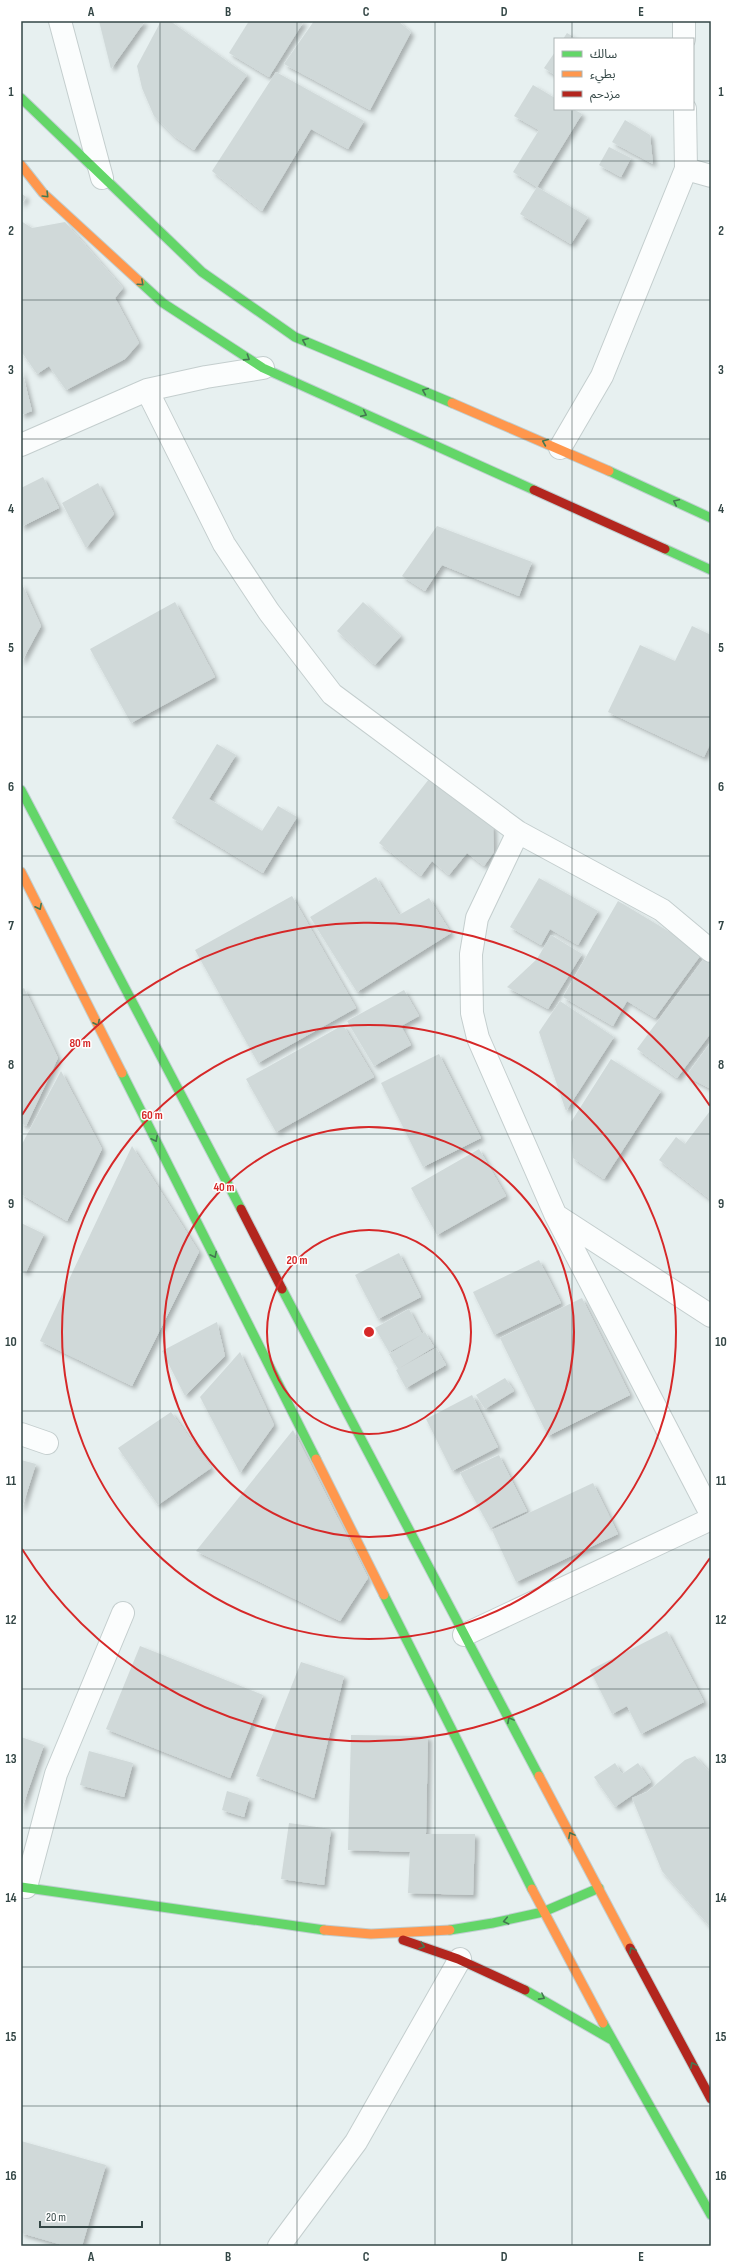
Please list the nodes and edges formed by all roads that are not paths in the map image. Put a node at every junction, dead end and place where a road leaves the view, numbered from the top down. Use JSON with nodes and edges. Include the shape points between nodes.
{"nodes":[{"id":1,"x":60,"y":21,"type":"edge"},
{"id":2,"x":684,"y":21,"type":"edge"},
{"id":3,"x":684,"y":38,"type":"edge"},
{"id":4,"x":21,"y":98,"type":"edge"},
{"id":5,"x":685,"y":110,"type":"edge"},
{"id":6,"x":21,"y":165,"type":"edge"},
{"id":7,"x":686,"y":169,"type":"junction"},
{"id":8,"x":711,"y":176,"type":"edge"},
{"id":9,"x":102,"y":178,"type":"junction"},
{"id":10,"x":262,"y":368,"type":"junction"},
{"id":11,"x":147,"y":390,"type":"junction"},
{"id":12,"x":21,"y":444,"type":"edge"},
{"id":13,"x":560,"y":448,"type":"junction"},
{"id":14,"x":711,"y":518,"type":"edge"},
{"id":15,"x":711,"y":570,"type":"edge"},
{"id":16,"x":21,"y":790,"type":"edge"},
{"id":17,"x":518,"y":832,"type":"junction"},
{"id":18,"x":21,"y":872,"type":"edge"},
{"id":19,"x":711,"y":951,"type":"edge"},
{"id":20,"x":556,"y":1216,"type":"junction"},
{"id":21,"x":711,"y":1316,"type":"edge"},
{"id":22,"x":21,"y":1434,"type":"edge"},
{"id":23,"x":46,"y":1443,"type":"dead end"},
{"id":24,"x":711,"y":1514,"type":"edge"},
{"id":25,"x":711,"y":1518,"type":"edge"},
{"id":26,"x":123,"y":1613,"type":"dead end"},
{"id":27,"x":464,"y":1635,"type":"junction"},
{"id":28,"x":24,"y":1887,"type":"edge"},
{"id":29,"x":599,"y":1888,"type":"junction"},
{"id":30,"x":543,"y":1912,"type":"junction"},
{"id":31,"x":385,"y":1935,"type":"junction"},
{"id":32,"x":460,"y":1959,"type":"junction"},
{"id":33,"x":612,"y":2040,"type":"junction"},
{"id":34,"x":711,"y":2099,"type":"edge"},
{"id":35,"x":711,"y":2215,"type":"edge"},
{"id":36,"x":279,"y":2246,"type":"edge"}],
"edges":[{"from":1,"to":9,"type":"street"},
{"from":2,"to":3,"type":"street"},
{"from":4,"to":9,"type":"main road"},
{"from":5,"to":7,"type":"street"},
{"from":6,"to":10,"type":"main road","one_way":true,"via":[[43,193],[162,303]]},
{"from":7,"to":8,"type":"street"},
{"from":7,"to":13,"type":"street","via":[[602,376]]},
{"from":13,"to":9,"type":"main road","one_way":true,"via":[[295,337],[202,272]]},
{"from":10,"to":11,"type":"street"},
{"from":10,"to":15,"type":"main road","one_way":true},
{"from":11,"to":12,"type":"street"},
{"from":11,"to":17,"type":"street","via":[[224,544],[269,612],[332,694]]},
{"from":14,"to":13,"type":"main road","one_way":true},
{"from":16,"to":27,"type":"main road"},
{"from":17,"to":19,"type":"street","via":[[662,910]]},
{"from":17,"to":20,"type":"street","via":[[477,918],[471,954],[472,1013],[478,1038]]},
{"from":18,"to":30,"type":"main road","one_way":true},
{"from":20,"to":21,"type":"street"},
{"from":20,"to":24,"type":"street"},
{"from":22,"to":23,"type":"street"},
{"from":25,"to":27,"type":"street"},
{"from":26,"to":28,"type":"street","via":[[56,1774]]},
{"from":29,"to":27,"type":"main road","one_way":true},
{"from":28,"to":31,"type":"main road","via":[[345,1933]]},
{"from":29,"to":30,"type":"main road"},
{"from":34,"to":29,"type":"main road","one_way":true},
{"from":30,"to":31,"type":"main road","one_way":true,"via":[[505,1922],[429,1934]]},
{"from":30,"to":33,"type":"main road"},
{"from":31,"to":32,"type":"main road","one_way":true},
{"from":32,"to":33,"type":"main road","one_way":true,"via":[[513,1982]]},
{"from":32,"to":36,"type":"street","via":[[356,2142]]},
{"from":33,"to":35,"type":"main road"}]}
